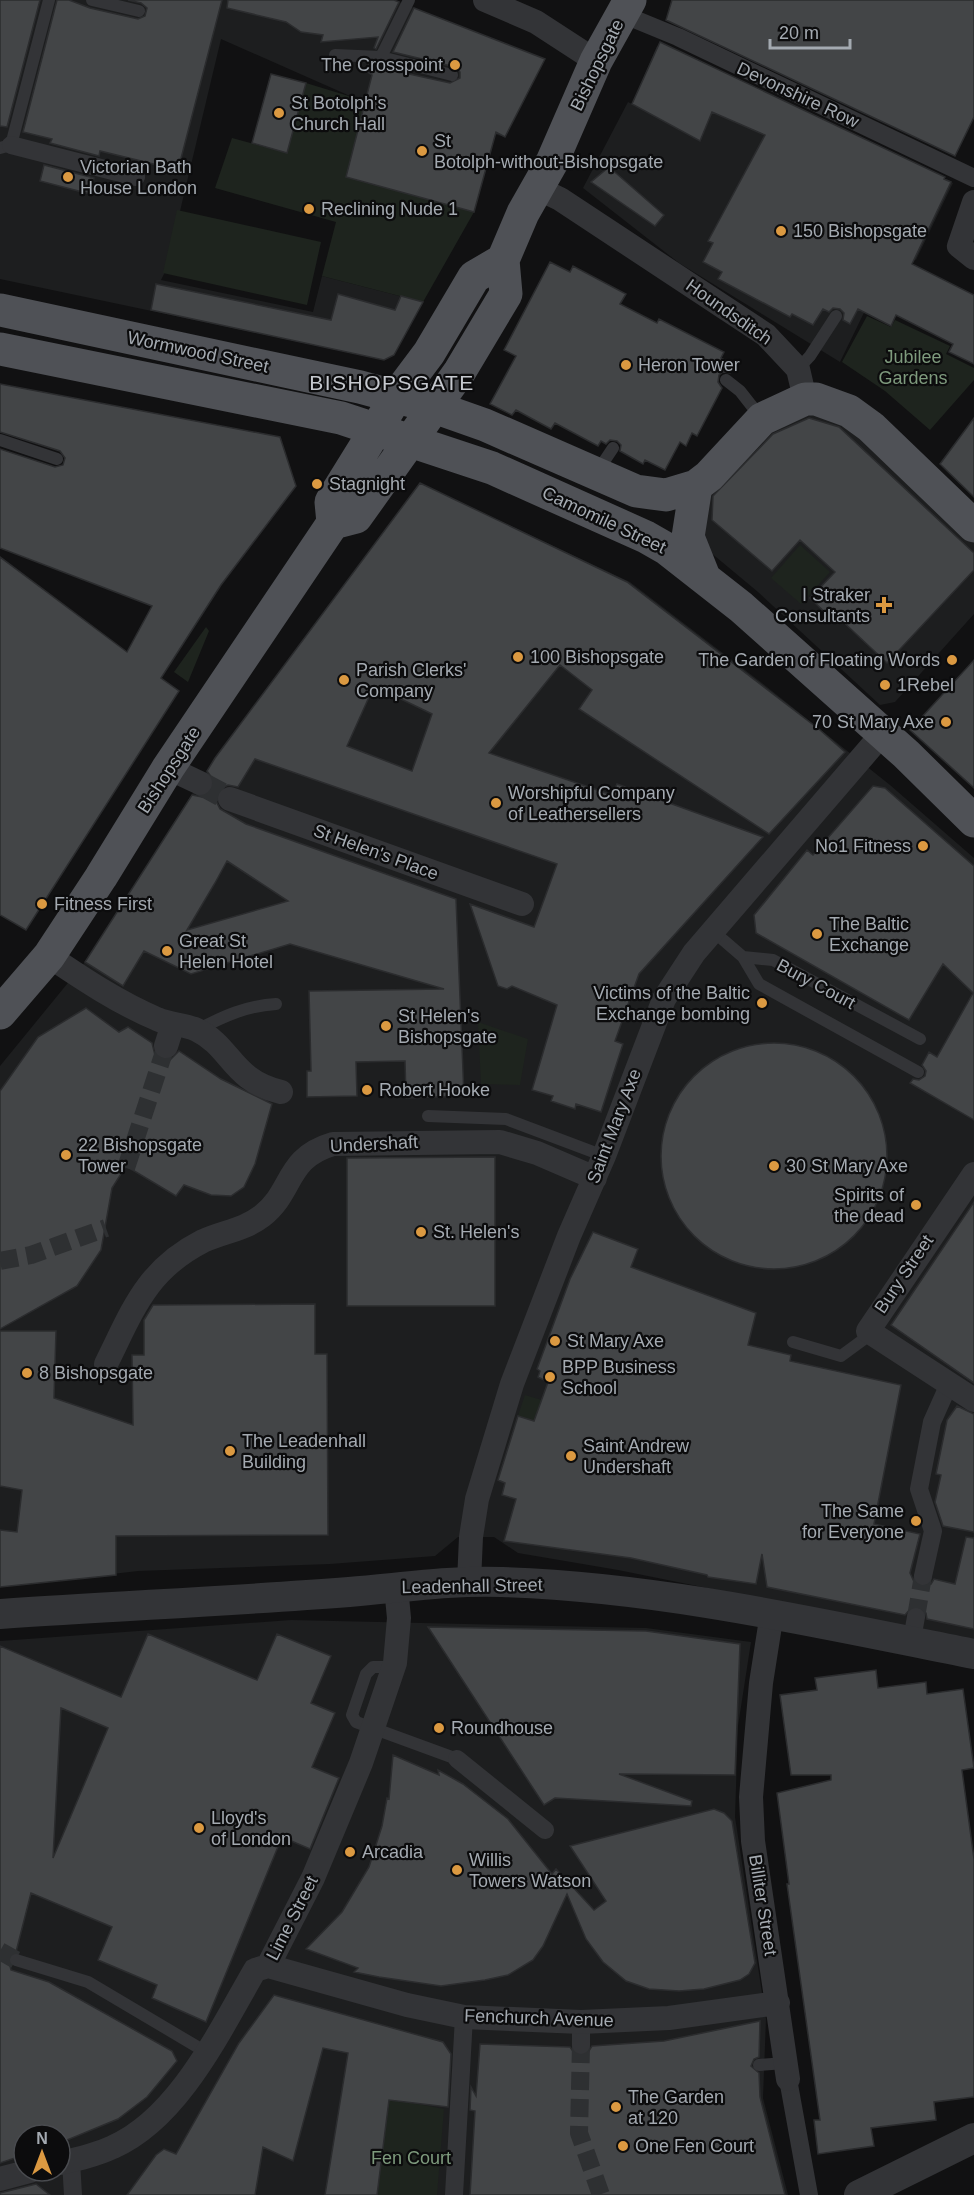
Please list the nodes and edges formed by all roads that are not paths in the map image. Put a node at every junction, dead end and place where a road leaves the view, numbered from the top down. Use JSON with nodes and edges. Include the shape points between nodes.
{"nodes":[{"id":1,"x":49,"y":0,"type":"edge"},
{"id":2,"x":92,"y":0,"type":"edge"},
{"id":3,"x":409,"y":0,"type":"edge"},
{"id":4,"x":485,"y":0,"type":"edge"},
{"id":5,"x":626,"y":7,"type":"edge"},
{"id":6,"x":139,"y":11,"type":"dead end"},
{"id":7,"x":335,"y":55,"type":"dead end"},
{"id":8,"x":381,"y":57,"type":"junction"},
{"id":9,"x":596,"y":62,"type":"junction"},
{"id":10,"x":452,"y":75,"type":"dead end"},
{"id":11,"x":6,"y":146,"type":"edge"},
{"id":12,"x":136,"y":177,"type":"dead end"},
{"id":13,"x":974,"y":178,"type":"edge"},
{"id":14,"x":537,"y":188,"type":"junction"},
{"id":15,"x":974,"y":202,"type":"edge"},
{"id":16,"x":974,"y":258,"type":"edge"},
{"id":17,"x":503,"y":260,"type":"junction"},
{"id":18,"x":0,"y":310,"type":"edge"},
{"id":19,"x":836,"y":316,"type":"dead end"},
{"id":20,"x":0,"y":349,"type":"edge"},
{"id":21,"x":726,"y":380,"type":"dead end"},
{"id":22,"x":802,"y":384,"type":"junction"},
{"id":23,"x":396,"y":397,"type":"junction"},
{"id":24,"x":434,"y":408,"type":"junction"},
{"id":25,"x":762,"y":419,"type":"junction"},
{"id":26,"x":376,"y":429,"type":"junction"},
{"id":27,"x":0,"y":440,"type":"edge"},
{"id":28,"x":411,"y":441,"type":"junction"},
{"id":29,"x":57,"y":459,"type":"dead end"},
{"id":30,"x":696,"y":486,"type":"junction"},
{"id":31,"x":333,"y":523,"type":"junction"},
{"id":32,"x":974,"y":526,"type":"edge"},
{"id":33,"x":704,"y":576,"type":"junction"},
{"id":34,"x":883,"y":734,"type":"junction"},
{"id":35,"x":168,"y":768,"type":"junction"},
{"id":36,"x":200,"y":783,"type":"tunnel mouth"},
{"id":37,"x":230,"y":799,"type":"tunnel mouth"},
{"id":38,"x":974,"y":821,"type":"edge"},
{"id":39,"x":522,"y":904,"type":"dead end"},
{"id":40,"x":714,"y":932,"type":"junction"},
{"id":41,"x":49,"y":956,"type":"junction"},
{"id":42,"x":743,"y":957,"type":"junction"},
{"id":43,"x":276,"y":1004,"type":"dead end"},
{"id":44,"x":0,"y":1013,"type":"edge"},
{"id":45,"x":197,"y":1030,"type":"junction"},
{"id":46,"x":920,"y":1039,"type":"dead end"},
{"id":47,"x":918,"y":1071,"type":"dead end"},
{"id":48,"x":281,"y":1092,"type":"dead end"},
{"id":49,"x":428,"y":1116,"type":"dead end"},
{"id":50,"x":600,"y":1167,"type":"junction"},
{"id":51,"x":974,"y":1174,"type":"edge"},
{"id":52,"x":871,"y":1334,"type":"junction"},
{"id":53,"x":793,"y":1342,"type":"dead end"},
{"id":54,"x":106,"y":1364,"type":"dead end"},
{"id":55,"x":949,"y":1384,"type":"junction"},
{"id":56,"x":974,"y":1400,"type":"edge"},
{"id":57,"x":923,"y":1576,"type":"tunnel mouth"},
{"id":58,"x":468,"y":1582,"type":"junction"},
{"id":59,"x":396,"y":1587,"type":"junction"},
{"id":60,"x":772,"y":1613,"type":"junction"},
{"id":61,"x":0,"y":1614,"type":"edge"},
{"id":62,"x":974,"y":1654,"type":"edge"},
{"id":63,"x":372,"y":1728,"type":"junction"},
{"id":64,"x":457,"y":1759,"type":"joint"},
{"id":65,"x":544,"y":1830,"type":"dead end"},
{"id":66,"x":16,"y":1960,"type":"tunnel mouth"},
{"id":67,"x":268,"y":1966,"type":"junction"},
{"id":68,"x":778,"y":2003,"type":"junction"},
{"id":69,"x":464,"y":2018,"type":"junction"},
{"id":70,"x":206,"y":2052,"type":"junction"},
{"id":71,"x":759,"y":2065,"type":"dead end"},
{"id":72,"x":787,"y":2071,"type":"junction"},
{"id":73,"x":974,"y":2138,"type":"edge"},
{"id":74,"x":72,"y":2160,"type":"edge"},
{"id":75,"x":892,"y":2188,"type":"edge"},
{"id":76,"x":454,"y":2195,"type":"edge"},
{"id":77,"x":809,"y":2195,"type":"edge"},
{"id":78,"x":859,"y":2195,"type":"edge"}],
"edges":[{"from":1,"to":11,"type":"lane"},
{"from":2,"to":6,"type":"lane"},
{"from":3,"to":8,"type":"lane"},
{"from":4,"to":9,"type":"street","via":[[536,22]]},
{"from":5,"to":9,"type":"main road","name":"Bishopsgate"},
{"from":5,"to":13,"type":"street","name":"Devonshire Row","via":[[678,38]]},
{"from":7,"to":8,"type":"lane"},
{"from":8,"to":10,"type":"lane"},
{"from":9,"to":14,"type":"main road","name":"Bishopsgate"},
{"from":11,"to":12,"type":"street"},
{"from":14,"to":17,"type":"main road","name":"Bishopsgate"},
{"from":14,"to":22,"type":"street","name":"Houndsditch","via":[[560,199],[751,324]]},
{"from":15,"to":16,"type":"street","via":[[959,246]]},
{"from":17,"to":23,"type":"main road","name":"Bishopsgate","via":[[474,277],[429,353]]},
{"from":17,"to":24,"type":"main road","via":[[506,294]]},
{"from":18,"to":23,"type":"main road","name":"Wormwood Street"},
{"from":19,"to":22,"type":"lane","via":[[810,356]]},
{"from":20,"to":26,"type":"main road","name":"Wormwood Street","via":[[341,418]]},
{"from":21,"to":25,"type":"lane"},
{"from":22,"to":25,"type":"main road"},
{"from":22,"to":32,"type":"main road","via":[[871,427]]},
{"from":23,"to":24,"type":"main road","name":"Wormwood Street"},
{"from":23,"to":26,"type":"main road","name":"Bishopsgate"},
{"from":24,"to":28,"type":"main road"},
{"from":24,"to":30,"type":"main road","name":"Camomile Street","via":[[604,460],[636,491],[666,495]]},
{"from":25,"to":30,"type":"main road"},
{"from":26,"to":28,"type":"main road","name":"Wormwood Street"},
{"from":26,"to":31,"type":"main road","name":"Bishopsgate","via":[[331,502]]},
{"from":27,"to":29,"type":"lane"},
{"from":28,"to":31,"type":"main road","via":[[356,517]]},
{"from":28,"to":33,"type":"main road","name":"Camomile Street","via":[[492,468],[636,532]]},
{"from":30,"to":33,"type":"main road","via":[[688,537]]},
{"from":31,"to":35,"type":"main road","name":"Bishopsgate"},
{"from":33,"to":34,"type":"main road","name":"Camomile Street"},
{"from":34,"to":38,"type":"main road","name":"Camomile Street"},
{"from":34,"to":40,"type":"street","name":"Saint Mary Axe","via":[[768,864]]},
{"from":35,"to":36,"type":"street"},
{"from":35,"to":41,"type":"main road","name":"Bishopsgate"},
{"from":37,"to":39,"type":"street","name":"St Helen's Place"},
{"from":40,"to":42,"type":"lane"},
{"from":40,"to":50,"type":"street","name":"Saint Mary Axe","via":[[687,962],[664,999]]},
{"from":41,"to":44,"type":"main road","name":"Bishopsgate"},
{"from":41,"to":45,"type":"street","via":[[142,1012],[170,1035]]},
{"from":42,"to":46,"type":"lane","name":"Bury Court","via":[[773,960]]},
{"from":42,"to":47,"type":"lane","via":[[759,984]]},
{"from":43,"to":45,"type":"lane","via":[[243,1009]]},
{"from":45,"to":48,"type":"street","via":[[248,1079]]},
{"from":49,"to":50,"type":"lane","via":[[506,1119]]},
{"from":50,"to":54,"type":"street","name":"Undershaft","via":[[500,1142],[333,1144],[317,1148],[291,1173],[275,1204],[261,1217],[189,1248],[160,1269]]},
{"from":50,"to":58,"type":"street","name":"Saint Mary Axe","via":[[525,1348],[493,1445],[473,1520]]},
{"from":51,"to":52,"type":"street","name":"Bury Street","via":[[869,1326]]},
{"from":52,"to":53,"type":"lane","via":[[841,1356]]},
{"from":52,"to":55,"type":"street","name":"Bury Street"},
{"from":55,"to":56,"type":"street","name":"Bury Street"},
{"from":55,"to":57,"type":"street","via":[[932,1422],[919,1489],[933,1531]]},
{"from":58,"to":59,"type":"street","name":"Leadenhall Street"},
{"from":58,"to":60,"type":"street","name":"Leadenhall Street","via":[[543,1584]]},
{"from":59,"to":61,"type":"street","name":"Leadenhall Street"},
{"from":59,"to":63,"type":"street","name":"Lime Street","via":[[399,1618],[394,1666]]},
{"from":60,"to":62,"type":"street","name":"Leadenhall Street","via":[[914,1628]]},
{"from":60,"to":68,"type":"street","name":"Billiter Street","via":[[751,1797],[753,1841]]},
{"from":63,"to":64,"type":"lane"},
{"from":63,"to":67,"type":"street","name":"Lime Street","via":[[313,1878]]},
{"from":64,"to":65,"type":"street"},
{"from":66,"to":70,"type":"lane","via":[[88,1982]]},
{"from":67,"to":69,"type":"street","name":"Fenchurch Avenue","via":[[407,2006]]},
{"from":67,"to":70,"type":"street","name":"Lime Street","via":[[255,1970]]},
{"from":68,"to":69,"type":"street","name":"Fenchurch Avenue","via":[[581,2033]]},
{"from":68,"to":72,"type":"street","name":"Billiter Street"},
{"from":69,"to":76,"type":"street"},
{"from":70,"to":74,"type":"street","name":"Lime Street","via":[[187,2082],[135,2135],[113,2147]]},
{"from":71,"to":72,"type":"lane"},
{"from":72,"to":77,"type":"street","name":"Billiter Street"},
{"from":73,"to":75,"type":"street"},
{"from":75,"to":78,"type":"street"}]}
